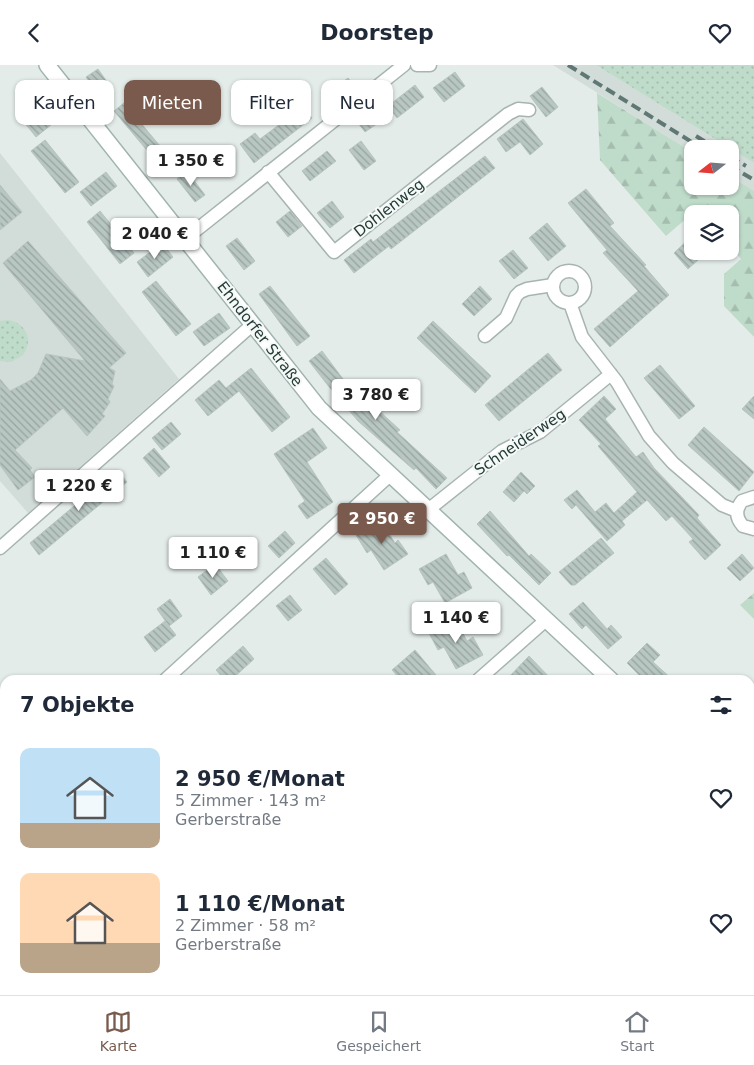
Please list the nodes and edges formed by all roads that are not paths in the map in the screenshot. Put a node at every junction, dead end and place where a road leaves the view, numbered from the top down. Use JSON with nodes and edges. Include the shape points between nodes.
{"nodes":[{"id":1,"x":404,"y":65,"type":"edge"},
{"id":2,"x":417,"y":65,"type":"edge"},
{"id":3,"x":430,"y":65,"type":"edge"},
{"id":4,"x":49,"y":66,"type":"edge"},
{"id":5,"x":529,"y":110,"type":"dead end"},
{"id":6,"x":268,"y":173,"type":"junction"},
{"id":7,"x":184,"y":239,"type":"junction"},
{"id":8,"x":553,"y":285,"type":"junction"},
{"id":9,"x":570,"y":303,"type":"junction"},
{"id":10,"x":252,"y":325,"type":"junction"},
{"id":11,"x":486,"y":336,"type":"dead end"},
{"id":12,"x":611,"y":374,"type":"junction"},
{"id":13,"x":390,"y":475,"type":"junction"},
{"id":14,"x":754,"y":497,"type":"edge"},
{"id":15,"x":428,"y":510,"type":"junction"},
{"id":16,"x":737,"y":511,"type":"junction"},
{"id":17,"x":754,"y":529,"type":"edge"},
{"id":18,"x":0,"y":547,"type":"edge"},
{"id":19,"x":546,"y":620,"type":"junction"},
{"id":20,"x":170,"y":675,"type":"edge"},
{"id":21,"x":484,"y":675,"type":"edge"},
{"id":22,"x":606,"y":675,"type":"edge"}],
"edges":[{"from":1,"to":6,"type":"street"},
{"from":2,"to":3,"type":"street"},
{"from":4,"to":7,"type":"street","name":"Ehndorfer Straße"},
{"from":5,"to":6,"type":"street","name":"Dohlenweg","via":[[518,109],[508,114],[334,252]]},
{"from":6,"to":7,"type":"street"},
{"from":7,"to":10,"type":"street","name":"Ehndorfer Straße"},
{"from":8,"to":9,"type":"street","via":[[555,296]]},
{"from":8,"to":9,"type":"street","via":[[558,275],[563,273],[569,271],[579,276],[584,285],[583,295]]},
{"from":8,"to":11,"type":"street","via":[[520,292],[506,318]]},
{"from":9,"to":12,"type":"street","via":[[582,337]]},
{"from":10,"to":13,"type":"street","name":"Ehndorfer Straße","via":[[318,408]]},
{"from":10,"to":18,"type":"street"},
{"from":12,"to":15,"type":"street","name":"Schneiderweg","via":[[540,432],[502,451]]},
{"from":12,"to":16,"type":"street","via":[[649,436],[673,463],[722,505]]},
{"from":13,"to":15,"type":"street","name":"Ehndorfer Straße"},
{"from":13,"to":20,"type":"street"},
{"from":14,"to":16,"type":"street","via":[[742,501]]},
{"from":15,"to":19,"type":"street","name":"Ehndorfer Straße"},
{"from":16,"to":17,"type":"street","via":[[743,526]]},
{"from":19,"to":21,"type":"street"},
{"from":19,"to":22,"type":"street","name":"Ehndorfer Straße"}]}
